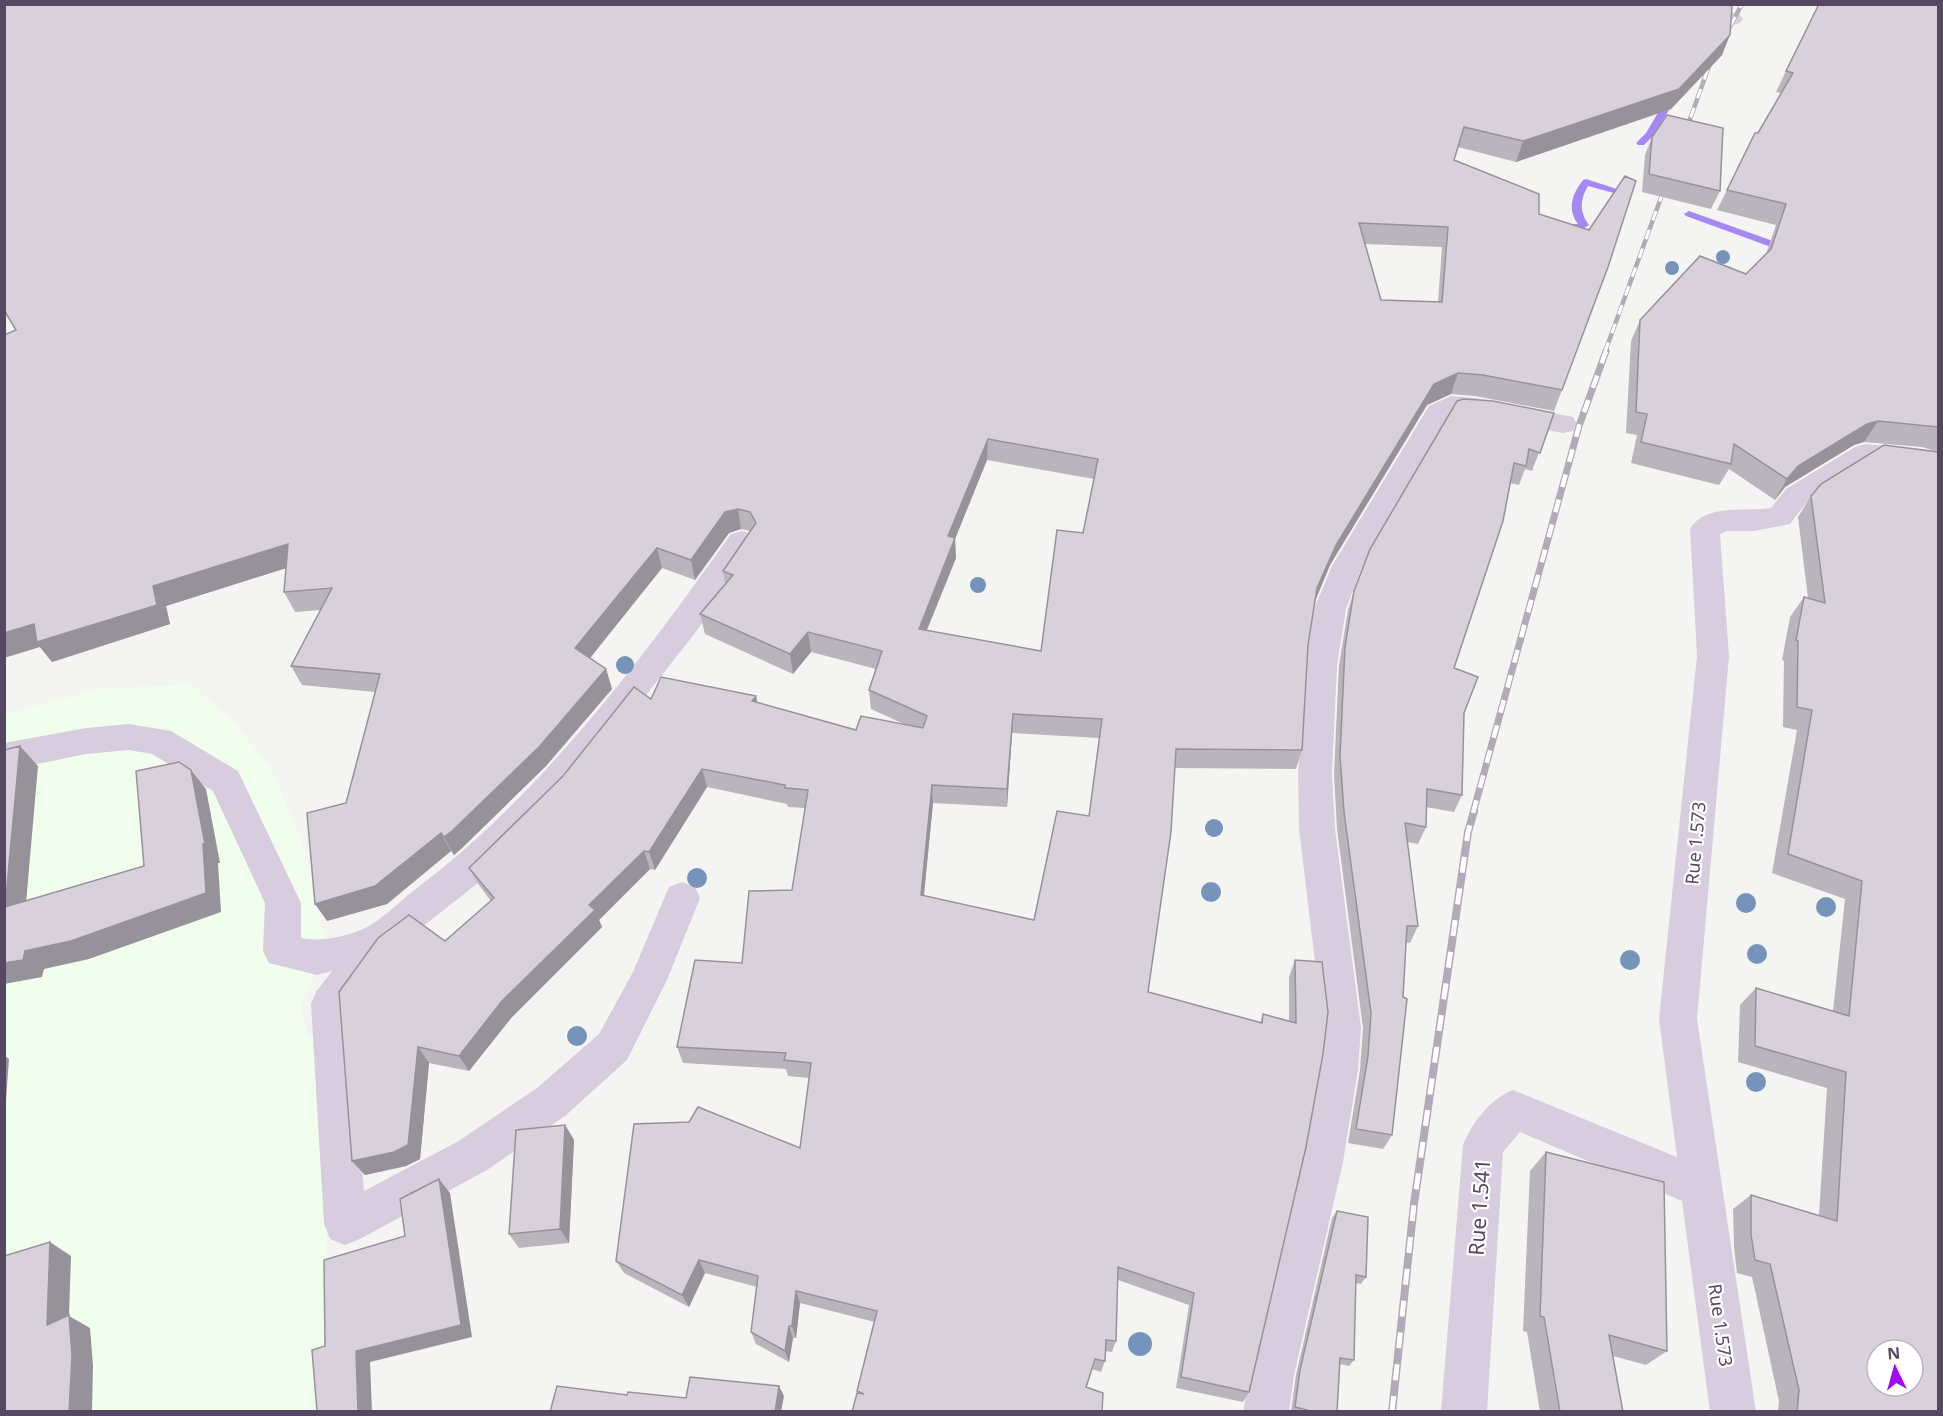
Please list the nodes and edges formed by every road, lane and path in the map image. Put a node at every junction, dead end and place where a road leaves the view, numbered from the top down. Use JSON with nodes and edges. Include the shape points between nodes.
{"nodes":[{"id":1,"x":1646,"y":4,"type":"edge"},
{"id":2,"x":1733,"y":19,"type":"edge"},
{"id":3,"x":1563,"y":424,"type":"dead end"},
{"id":4,"x":1938,"y":463,"type":"edge"},
{"id":5,"x":742,"y":542,"type":"edge"},
{"id":6,"x":4,"y":757,"type":"edge"},
{"id":7,"x":682,"y":898,"type":"dead end"},
{"id":8,"x":375,"y":942,"type":"junction"},
{"id":9,"x":1702,"y":1188,"type":"junction"},
{"id":10,"x":1266,"y":1412,"type":"edge"},
{"id":11,"x":1464,"y":1412,"type":"edge"},
{"id":12,"x":1733,"y":1412,"type":"edge"}],
"edges":[{"from":1,"to":2,"type":"street"},
{"from":3,"to":10,"type":"street","via":[[1474,407],[1451,405],[1439,412],[1347,566],[1330,609],[1321,665],[1315,774],[1317,829],[1342,1028],[1322,1162]]},
{"from":4,"to":9,"type":"street","name":"Rue 1.573","via":[[1865,454],[1796,496],[1780,517],[1725,520],[1705,529],[1713,656],[1678,1019]]},
{"from":5,"to":8,"type":"street","via":[[684,625],[557,783],[465,872]]},
{"from":6,"to":8,"type":"street","via":[[86,741],[129,737],[159,741],[226,781],[283,903],[282,951],[316,958]]},
{"from":7,"to":8,"type":"street","via":[[648,980],[613,1047],[551,1102],[472,1156],[345,1224],[330,1004]]},
{"from":9,"to":11,"type":"street","name":"Rue 1.541","via":[[1513,1109],[1483,1145]]},
{"from":9,"to":12,"type":"street","name":"Rue 1.573"}]}
